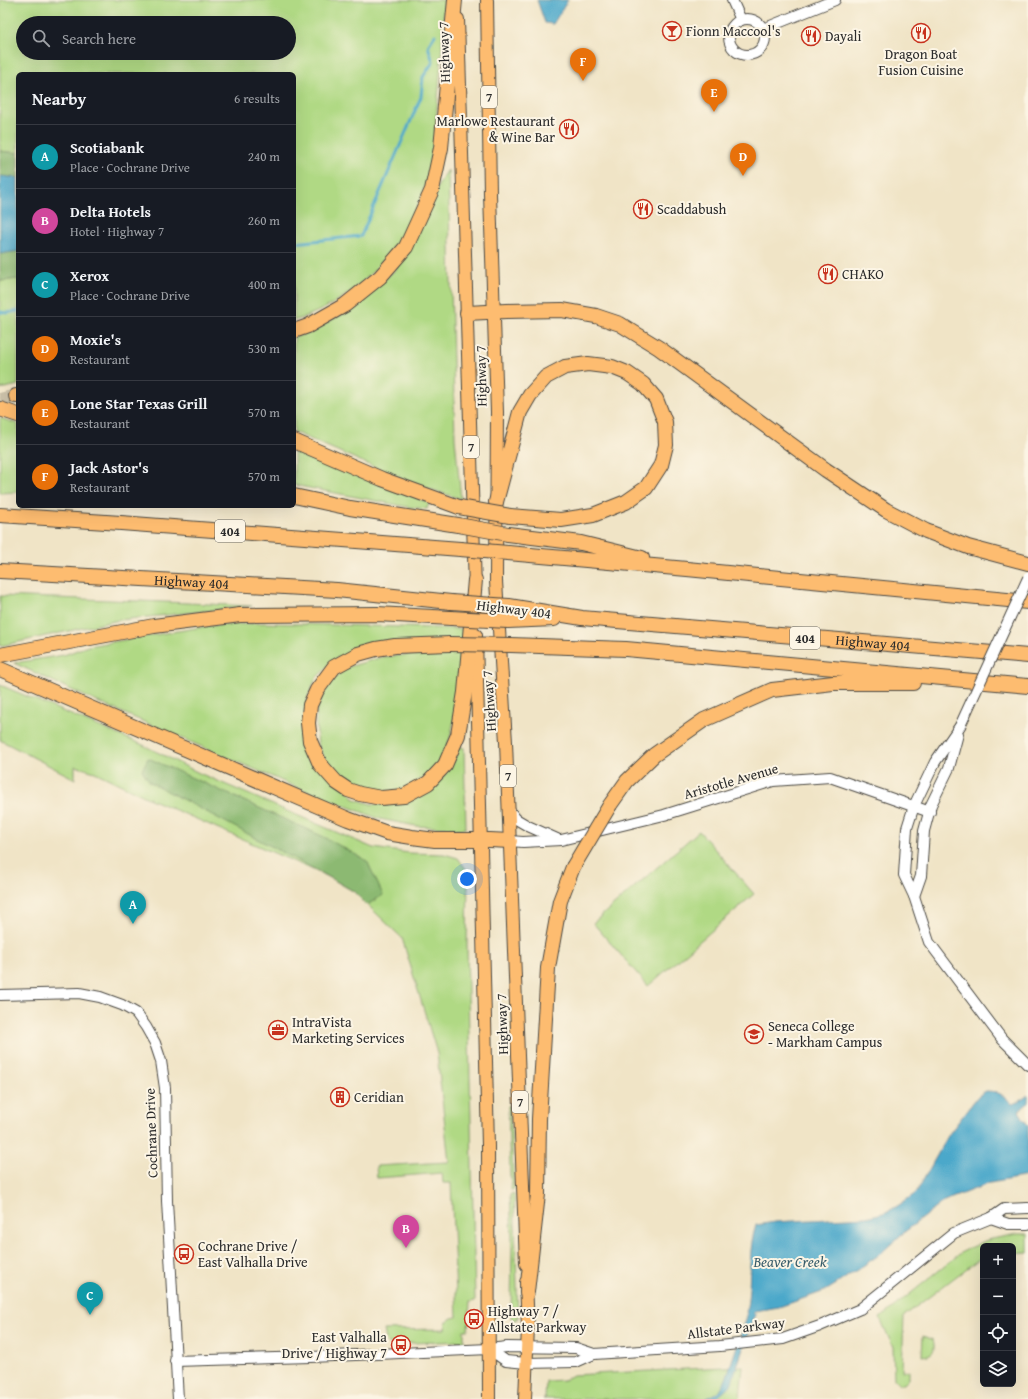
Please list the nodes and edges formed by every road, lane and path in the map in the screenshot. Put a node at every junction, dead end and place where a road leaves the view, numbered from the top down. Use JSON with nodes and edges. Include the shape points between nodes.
{"nodes":[{"id":1,"x":456,"y":0,"type":"edge"},
{"id":2,"x":487,"y":0,"type":"edge"},
{"id":3,"x":732,"y":0,"type":"edge"},
{"id":4,"x":835,"y":0,"type":"edge"},
{"id":5,"x":741,"y":20,"type":"junction"},
{"id":6,"x":763,"y":29,"type":"junction"},
{"id":7,"x":494,"y":311,"type":"junction"},
{"id":8,"x":467,"y":313,"type":"junction"},
{"id":9,"x":296,"y":330,"type":"edge"},
{"id":10,"x":0,"y":409,"type":"edge"},
{"id":11,"x":0,"y":412,"type":"edge"},
{"id":12,"x":16,"y":415,"type":"edge"},
{"id":13,"x":16,"y":416,"type":"edge"},
{"id":14,"x":296,"y":442,"type":"edge"},
{"id":15,"x":296,"y":496,"type":"edge"},
{"id":16,"x":496,"y":502,"type":"junction"},
{"id":17,"x":0,"y":515,"type":"edge"},
{"id":18,"x":1028,"y":562,"type":"edge"},
{"id":19,"x":687,"y":569,"type":"junction"},
{"id":20,"x":0,"y":571,"type":"edge"},
{"id":21,"x":1028,"y":578,"type":"edge"},
{"id":22,"x":475,"y":580,"type":"junction"},
{"id":23,"x":1028,"y":602,"type":"edge"},
{"id":24,"x":582,"y":618,"type":"junction"},
{"id":25,"x":0,"y":656,"type":"edge"},
{"id":26,"x":1028,"y":656,"type":"edge"},
{"id":27,"x":0,"y":669,"type":"edge"},
{"id":28,"x":1028,"y":686,"type":"edge"},
{"id":29,"x":960,"y":726,"type":"junction"},
{"id":30,"x":914,"y":806,"type":"junction"},
{"id":31,"x":509,"y":810,"type":"junction"},
{"id":32,"x":930,"y":812,"type":"junction"},
{"id":33,"x":481,"y":840,"type":"junction"},
{"id":34,"x":561,"y":840,"type":"junction"},
{"id":35,"x":510,"y":841,"type":"junction"},
{"id":36,"x":914,"y":896,"type":"junction"},
{"id":37,"x":0,"y":995,"type":"edge"},
{"id":38,"x":1028,"y":1065,"type":"edge"},
{"id":39,"x":1028,"y":1208,"type":"edge"},
{"id":40,"x":991,"y":1218,"type":"junction"},
{"id":41,"x":1028,"y":1224,"type":"edge"},
{"id":42,"x":527,"y":1292,"type":"junction"},
{"id":43,"x":527,"y":1347,"type":"junction"},
{"id":44,"x":489,"y":1349,"type":"junction"},
{"id":45,"x":594,"y":1354,"type":"junction"},
{"id":46,"x":175,"y":1361,"type":"junction"},
{"id":47,"x":526,"y":1363,"type":"junction"},
{"id":48,"x":178,"y":1399,"type":"edge"},
{"id":49,"x":489,"y":1399,"type":"edge"},
{"id":50,"x":525,"y":1399,"type":"edge"}],
"edges":[{"from":1,"to":8,"type":"main road","name":"Highway 7","number":"7"},
{"from":1,"to":9,"type":"highway","via":[[441,148],[432,190],[406,247],[380,276],[345,304]]},
{"from":2,"to":7,"type":"main road","name":"Highway 7","number":"7"},
{"from":3,"to":5,"type":"street"},
{"from":4,"to":6,"type":"street"},
{"from":5,"to":6,"type":"street","via":[[751,19],[758,22]]},
{"from":5,"to":6,"type":"street","via":[[732,26],[729,37],[733,48],[740,53],[752,54],[760,48],[764,42]]},
{"from":7,"to":8,"type":"highway"},
{"from":7,"to":16,"type":"main road","name":"Highway 7","number":"7"},
{"from":7,"to":18,"type":"highway","via":[[562,310],[596,316],[620,324],[659,348],[826,470],[886,510],[926,531],[968,546]]},
{"from":8,"to":22,"type":"main road","name":"Highway 7","number":"7"},
{"from":10,"to":12,"type":"highway"},
{"from":11,"to":13,"type":"highway"},
{"from":14,"to":16,"type":"highway","bridge":true,"via":[[382,479],[459,507],[510,516],[561,520],[593,515],[626,502],[646,488],[661,465],[666,444],[665,422],[656,399],[643,384],[612,367],[588,364],[565,367],[546,377],[530,395],[520,412]]},
{"from":15,"to":19,"type":"highway","bridge":true,"via":[[458,526],[581,543]]},
{"from":16,"to":31,"type":"main road","name":"Highway 7","number":"7","via":[[496,581]]},
{"from":17,"to":19,"type":"highway","number":"404","bridge":true,"via":[[460,549]]},
{"from":19,"to":23,"type":"highway","number":"404"},
{"from":20,"to":24,"type":"highway","name":"Highway 404","number":"404","bridge":true,"via":[[337,590],[509,606]]},
{"from":21,"to":29,"type":"street","bridge":true},
{"from":22,"to":28,"type":"highway","bridge":true,"via":[[465,692],[458,735],[445,765],[428,783],[404,796],[381,798],[348,790],[336,782],[320,764],[310,741],[310,705],[317,690],[334,667],[358,654],[376,649],[450,644],[511,645],[626,648]]},
{"from":22,"to":33,"type":"main road","name":"Highway 7","number":"7"},
{"from":24,"to":25,"type":"highway","bridge":true,"via":[[508,622],[377,614],[240,615],[154,626]]},
{"from":24,"to":26,"type":"highway","name":"Highway 404","number":"404"},
{"from":27,"to":33,"type":"highway","via":[[387,834],[435,840]]},
{"from":28,"to":42,"type":"highway","bridge":true,"via":[[833,683],[772,690],[704,720],[654,755],[627,781],[573,867],[560,901],[548,968],[539,1119],[538,1194]]},
{"from":29,"to":30,"type":"street","via":[[935,762]]},
{"from":29,"to":32,"type":"street","via":[[949,768]]},
{"from":30,"to":32,"type":"street","name":"Aristotle Avenue"},
{"from":30,"to":34,"type":"street","name":"Aristotle Avenue","via":[[830,777],[773,781],[664,815]]},
{"from":30,"to":36,"type":"street","via":[[907,828],[904,875]]},
{"from":31,"to":34,"type":"street","via":[[516,819],[528,826]]},
{"from":31,"to":35,"type":"main road","name":"Highway 7","number":"7"},
{"from":32,"to":36,"type":"street","via":[[924,832],[921,876]]},
{"from":33,"to":35,"type":"highway"},
{"from":33,"to":44,"type":"main road","name":"Highway 7","number":"7","via":[[488,1146]]},
{"from":34,"to":35,"type":"street","name":"Aristotle Avenue"},
{"from":35,"to":42,"type":"main road","name":"Highway 7","number":"7"},
{"from":36,"to":38,"type":"street","via":[[929,942],[1002,1039]]},
{"from":37,"to":46,"type":"street","name":"Cochrane Drive","via":[[79,993],[100,996],[136,1013],[155,1043],[165,1088],[167,1201]]},
{"from":39,"to":40,"type":"street","name":"Allstate Parkway","via":[[1004,1209]]},
{"from":40,"to":41,"type":"street","via":[[1008,1224]]},
{"from":40,"to":45,"type":"street","name":"Allstate Parkway","via":[[954,1233],[860,1309],[783,1339]]},
{"from":42,"to":43,"type":"main road","name":"Highway 7","number":"7"},
{"from":43,"to":44,"type":"street","name":"Allstate Parkway"},
{"from":43,"to":45,"type":"street","name":"Allstate Parkway","via":[[576,1348]]},
{"from":43,"to":47,"type":"main road","name":"Highway 7","number":"7"},
{"from":44,"to":46,"type":"street","name":"Allstate Parkway"},
{"from":44,"to":47,"type":"street","name":"Allstate Parkway","via":[[506,1361]]},
{"from":44,"to":49,"type":"main road","name":"Highway 7","number":"7"},
{"from":45,"to":47,"type":"street","name":"Allstate Parkway","via":[[576,1362]]},
{"from":46,"to":48,"type":"street","name":"Cochrane Drive"},
{"from":47,"to":50,"type":"main road","name":"Highway 7","number":"7"}]}
